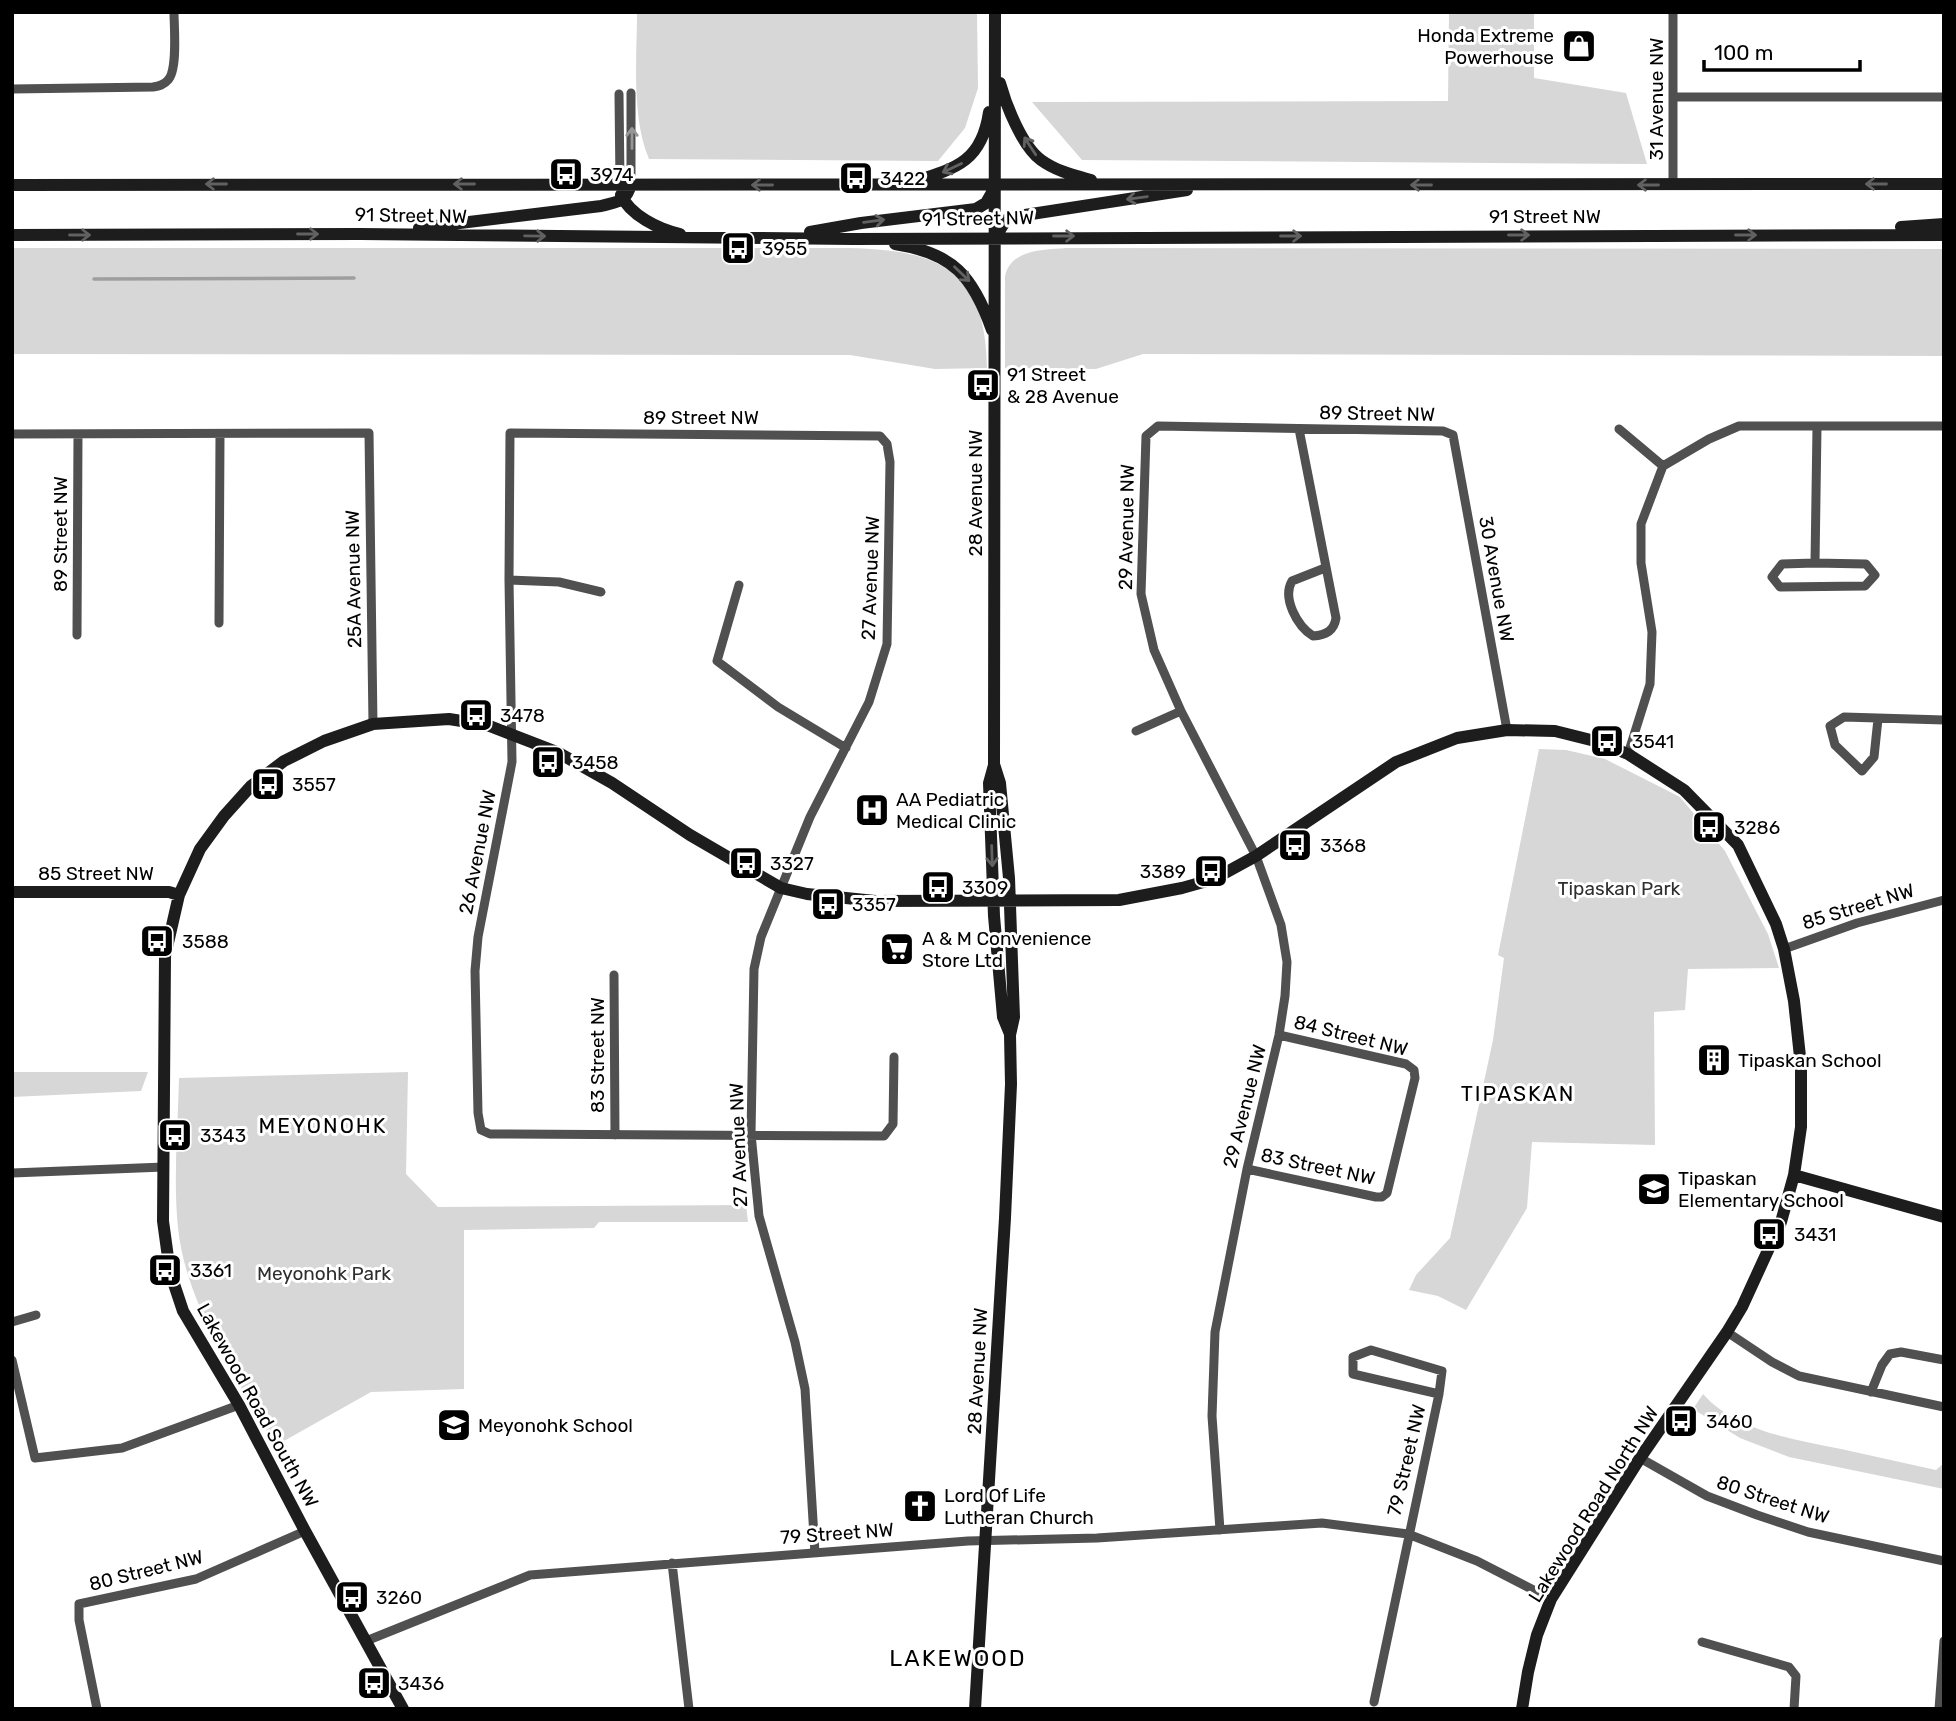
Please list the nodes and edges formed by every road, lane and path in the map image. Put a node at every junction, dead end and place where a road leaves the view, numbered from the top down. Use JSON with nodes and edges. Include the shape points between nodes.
{"nodes":[{"id":1,"x":174,"y":12,"type":"edge"},
{"id":2,"x":995,"y":12,"type":"edge"},
{"id":3,"x":1673,"y":12,"type":"edge"},
{"id":4,"x":995,"y":66,"type":"junction"},
{"id":5,"x":12,"y":89,"type":"edge"},
{"id":6,"x":631,"y":93,"type":"dead end"},
{"id":7,"x":620,"y":94,"type":"dead end"},
{"id":8,"x":1674,"y":97,"type":"junction"},
{"id":9,"x":1944,"y":97,"type":"edge"},
{"id":10,"x":62,"y":184,"type":"junction"},
{"id":11,"x":625,"y":184,"type":"junction"},
{"id":12,"x":996,"y":184,"type":"junction"},
{"id":13,"x":1944,"y":184,"type":"edge"},
{"id":14,"x":12,"y":185,"type":"edge"},
{"id":15,"x":902,"y":185,"type":"junction"},
{"id":16,"x":1111,"y":185,"type":"junction"},
{"id":17,"x":1204,"y":185,"type":"junction"},
{"id":18,"x":1673,"y":185,"type":"junction"},
{"id":19,"x":12,"y":192,"type":"edge"},
{"id":20,"x":623,"y":200,"type":"junction"},
{"id":21,"x":1944,"y":224,"type":"edge"},
{"id":22,"x":360,"y":234,"type":"junction"},
{"id":23,"x":12,"y":235,"type":"edge"},
{"id":24,"x":1779,"y":235,"type":"junction"},
{"id":25,"x":1944,"y":235,"type":"edge"},
{"id":26,"x":782,"y":237,"type":"junction"},
{"id":27,"x":995,"y":237,"type":"junction"},
{"id":28,"x":731,"y":238,"type":"junction"},
{"id":29,"x":853,"y":239,"type":"junction"},
{"id":30,"x":995,"y":338,"type":"junction"},
{"id":31,"x":1158,"y":426,"type":"joint"},
{"id":32,"x":1944,"y":426,"type":"edge"},
{"id":33,"x":1817,"y":427,"type":"junction"},
{"id":34,"x":1299,"y":429,"type":"junction"},
{"id":35,"x":1619,"y":429,"type":"dead end"},
{"id":36,"x":219,"y":433,"type":"junction"},
{"id":37,"x":510,"y":433,"type":"joint"},
{"id":38,"x":12,"y":434,"type":"edge"},
{"id":39,"x":78,"y":434,"type":"junction"},
{"id":40,"x":1453,"y":435,"type":"joint"},
{"id":41,"x":887,"y":444,"type":"joint"},
{"id":42,"x":1663,"y":466,"type":"junction"},
{"id":43,"x":1815,"y":563,"type":"junction"},
{"id":44,"x":1325,"y":568,"type":"junction"},
{"id":45,"x":509,"y":580,"type":"junction"},
{"id":46,"x":739,"y":586,"type":"dead end"},
{"id":47,"x":601,"y":592,"type":"dead end"},
{"id":48,"x":219,"y":623,"type":"dead end"},
{"id":49,"x":77,"y":635,"type":"dead end"},
{"id":50,"x":1181,"y":711,"type":"junction"},
{"id":51,"x":1878,"y":719,"type":"junction"},
{"id":52,"x":1944,"y":720,"type":"edge"},
{"id":53,"x":373,"y":724,"type":"junction"},
{"id":54,"x":1507,"y":730,"type":"junction"},
{"id":55,"x":1136,"y":731,"type":"dead end"},
{"id":56,"x":511,"y":733,"type":"junction"},
{"id":57,"x":846,"y":748,"type":"junction"},
{"id":58,"x":1628,"y":754,"type":"junction"},
{"id":59,"x":995,"y":764,"type":"junction"},
{"id":60,"x":1256,"y":856,"type":"junction"},
{"id":61,"x":781,"y":888,"type":"junction"},
{"id":62,"x":12,"y":892,"type":"edge"},
{"id":63,"x":179,"y":895,"type":"junction"},
{"id":64,"x":1944,"y":900,"type":"edge"},
{"id":65,"x":994,"y":901,"type":"junction"},
{"id":66,"x":1011,"y":901,"type":"junction"},
{"id":67,"x":1784,"y":949,"type":"junction"},
{"id":68,"x":614,"y":975,"type":"dead end"},
{"id":69,"x":1010,"y":1035,"type":"junction"},
{"id":70,"x":1279,"y":1035,"type":"junction"},
{"id":71,"x":894,"y":1056,"type":"dead end"},
{"id":72,"x":481,"y":1130,"type":"joint"},
{"id":73,"x":751,"y":1133,"type":"junction"},
{"id":74,"x":615,"y":1135,"type":"junction"},
{"id":75,"x":164,"y":1167,"type":"junction"},
{"id":76,"x":1247,"y":1169,"type":"junction"},
{"id":77,"x":12,"y":1173,"type":"edge"},
{"id":78,"x":1794,"y":1175,"type":"junction"},
{"id":79,"x":1382,"y":1197,"type":"joint"},
{"id":80,"x":1944,"y":1217,"type":"edge"},
{"id":81,"x":36,"y":1315,"type":"dead end"},
{"id":82,"x":12,"y":1322,"type":"edge"},
{"id":83,"x":1727,"y":1332,"type":"junction"},
{"id":84,"x":12,"y":1360,"type":"edge"},
{"id":85,"x":1944,"y":1360,"type":"edge"},
{"id":86,"x":1871,"y":1392,"type":"junction"},
{"id":87,"x":1439,"y":1394,"type":"junction"},
{"id":88,"x":239,"y":1405,"type":"junction"},
{"id":89,"x":1944,"y":1407,"type":"edge"},
{"id":90,"x":1640,"y":1458,"type":"junction"},
{"id":91,"x":1220,"y":1530,"type":"junction"},
{"id":92,"x":305,"y":1531,"type":"junction"},
{"id":93,"x":1408,"y":1534,"type":"junction"},
{"id":94,"x":986,"y":1540,"type":"junction"},
{"id":95,"x":815,"y":1553,"type":"junction"},
{"id":96,"x":1944,"y":1561,"type":"edge"},
{"id":97,"x":672,"y":1563,"type":"junction"},
{"id":98,"x":1551,"y":1599,"type":"junction"},
{"id":99,"x":366,"y":1641,"type":"junction"},
{"id":100,"x":1702,"y":1642,"type":"dead end"},
{"id":101,"x":1944,"y":1642,"type":"edge"},
{"id":102,"x":1374,"y":1702,"type":"dead end"},
{"id":103,"x":97,"y":1709,"type":"edge"},
{"id":104,"x":403,"y":1709,"type":"edge"},
{"id":105,"x":690,"y":1709,"type":"edge"},
{"id":106,"x":975,"y":1709,"type":"edge"},
{"id":107,"x":1522,"y":1709,"type":"edge"},
{"id":108,"x":1794,"y":1709,"type":"edge"},
{"id":109,"x":1939,"y":1709,"type":"edge"}],
"edges":[{"from":1,"to":5,"type":"street","via":[[173,67],[171,77],[162,85]]},
{"from":2,"to":4,"type":"street","name":"28 Avenue NW"},
{"from":3,"to":8,"type":"street","name":"31 Avenue NW"},
{"from":4,"to":12,"type":"street","name":"28 Avenue NW"},
{"from":4,"to":15,"type":"street","one_way":true,"via":[[986,128],[976,150],[955,168]]},
{"from":16,"to":4,"type":"street","one_way":true,"via":[[1067,174],[1038,158],[1005,103]]},
{"from":11,"to":6,"type":"street","one_way":true},
{"from":7,"to":11,"type":"street"},
{"from":8,"to":9,"type":"street"},
{"from":8,"to":18,"type":"street","name":"31 Avenue NW"},
{"from":11,"to":10,"type":"street","name":"91 Street NW","one_way":true},
{"from":10,"to":14,"type":"street","name":"91 Street NW"},
{"from":10,"to":19,"type":"street"},
{"from":15,"to":11,"type":"street","name":"91 Street NW","one_way":true},
{"from":11,"to":20,"type":"street"},
{"from":12,"to":15,"type":"street","name":"91 Street NW"},
{"from":12,"to":16,"type":"street","name":"91 Street NW"},
{"from":26,"to":12,"type":"street","one_way":true,"via":[[976,209],[986,203]]},
{"from":12,"to":27,"type":"street","name":"28 Avenue NW"},
{"from":13,"to":18,"type":"street","name":"91 Street NW","one_way":true},
{"from":16,"to":17,"type":"street","name":"91 Street NW"},
{"from":18,"to":17,"type":"street","name":"91 Street NW","one_way":true},
{"from":17,"to":27,"type":"street","one_way":true,"via":[[1012,217]]},
{"from":20,"to":22,"type":"street"},
{"from":20,"to":28,"type":"street","via":[[661,228]]},
{"from":21,"to":24,"type":"street"},
{"from":23,"to":22,"type":"street","name":"91 Street NW","one_way":true},
{"from":22,"to":28,"type":"street","name":"91 Street NW","one_way":true},
{"from":24,"to":25,"type":"street","name":"91 Street NW"},
{"from":27,"to":24,"type":"street","name":"91 Street NW","one_way":true},
{"from":26,"to":28,"type":"street","name":"91 Street NW"},
{"from":26,"to":29,"type":"street","name":"91 Street NW"},
{"from":27,"to":29,"type":"street","name":"91 Street NW"},
{"from":27,"to":30,"type":"street","name":"28 Avenue NW"},
{"from":29,"to":30,"type":"street","one_way":true,"via":[[913,247],[958,269],[978,295]]},
{"from":30,"to":59,"type":"street","name":"28 Avenue NW"},
{"from":31,"to":34,"type":"street","name":"89 Street NW"},
{"from":31,"to":50,"type":"street","name":"29 Avenue NW","via":[[1146,436],[1141,594],[1154,650]]},
{"from":32,"to":33,"type":"street"},
{"from":33,"to":42,"type":"street","via":[[1739,426]]},
{"from":33,"to":43,"type":"street"},
{"from":34,"to":40,"type":"street","name":"89 Street NW","via":[[1443,431]]},
{"from":34,"to":44,"type":"street","name":"89 Street NW"},
{"from":35,"to":42,"type":"street"},
{"from":36,"to":39,"type":"street"},
{"from":36,"to":48,"type":"street"},
{"from":36,"to":53,"type":"street","name":"25A Avenue NW","via":[[369,433]]},
{"from":37,"to":41,"type":"street","name":"89 Street NW","via":[[880,436]]},
{"from":37,"to":45,"type":"street","name":"26 Avenue NW"},
{"from":38,"to":39,"type":"street"},
{"from":39,"to":49,"type":"street","name":"89 Street NW"},
{"from":40,"to":54,"type":"street","name":"30 Avenue NW"},
{"from":41,"to":57,"type":"street","name":"27 Avenue NW","via":[[887,644],[869,702]]},
{"from":42,"to":58,"type":"street","via":[[1641,524],[1641,563],[1652,632],[1651,672]]},
{"from":43,"to":43,"type":"street","via":[[1866,564],[1875,575],[1865,586],[1780,587],[1772,577],[1782,564]]},
{"from":44,"to":44,"type":"street","name":"89 Street NW","via":[[1292,581],[1287,592],[1302,626],[1313,636],[1329,632],[1336,621]]},
{"from":45,"to":47,"type":"street","via":[[559,582]]},
{"from":45,"to":56,"type":"street","name":"26 Avenue NW"},
{"from":46,"to":57,"type":"street","via":[[717,661],[778,707]]},
{"from":50,"to":55,"type":"street"},
{"from":50,"to":60,"type":"street","name":"29 Avenue NW"},
{"from":51,"to":51,"type":"street","via":[[1844,717],[1830,726],[1835,745],[1863,771],[1874,757]]},
{"from":51,"to":52,"type":"street"},
{"from":53,"to":56,"type":"street","name":"Lakewood Road South NW","via":[[449,719]]},
{"from":53,"to":63,"type":"street","name":"Lakewood Road South NW","via":[[284,761],[251,786],[200,849]]},
{"from":54,"to":58,"type":"street","name":"Lakewood Road North NW","via":[[1555,731]]},
{"from":54,"to":60,"type":"street","name":"Lakewood Road North NW","via":[[1457,738],[1396,762]]},
{"from":56,"to":61,"type":"street","name":"Lakewood Road South NW","via":[[558,752]]},
{"from":56,"to":72,"type":"street","name":"26 Avenue NW","via":[[512,762],[475,971]]},
{"from":57,"to":61,"type":"street","name":"27 Avenue NW","via":[[810,817]]},
{"from":58,"to":67,"type":"street","name":"Lakewood Road North NW","via":[[1684,790],[1738,845]]},
{"from":59,"to":65,"type":"street","name":"28 Avenue NW","one_way":true,"via":[[989,783]]},
{"from":59,"to":66,"type":"street","name":"28 Avenue NW"},
{"from":60,"to":66,"type":"street","name":"Lakewood Road North NW","via":[[1214,879],[1157,894],[1119,900]]},
{"from":60,"to":70,"type":"street","name":"29 Avenue NW","via":[[1281,925],[1287,962]]},
{"from":61,"to":65,"type":"street","name":"Lakewood Road South NW","via":[[875,901]]},
{"from":61,"to":73,"type":"street","name":"27 Avenue NW","via":[[754,969]]},
{"from":62,"to":63,"type":"street","name":"85 Street NW"},
{"from":63,"to":75,"type":"street","name":"Lakewood Road South NW","via":[[165,956]]},
{"from":64,"to":67,"type":"street","name":"85 Street NW"},
{"from":65,"to":66,"type":"street","name":"Lakewood Road North NW"},
{"from":65,"to":69,"type":"street","name":"28 Avenue NW","via":[[1003,1017]]},
{"from":66,"to":69,"type":"street","name":"28 Avenue NW","via":[[1014,1017]]},
{"from":67,"to":78,"type":"street","name":"Lakewood Road North NW","via":[[1801,1066],[1801,1127]]},
{"from":68,"to":74,"type":"street","name":"83 Street NW"},
{"from":69,"to":94,"type":"street","name":"28 Avenue NW","via":[[1005,1218]]},
{"from":70,"to":76,"type":"street","name":"29 Avenue NW"},
{"from":70,"to":79,"type":"street","name":"84 Street NW","via":[[1406,1063],[1414,1070],[1387,1193]]},
{"from":71,"to":73,"type":"street","name":"83 Street NW","via":[[893,1125],[884,1136]]},
{"from":72,"to":74,"type":"street","name":"83 Street NW","via":[[490,1134]]},
{"from":73,"to":74,"type":"street","name":"83 Street NW"},
{"from":73,"to":95,"type":"street","name":"27 Avenue NW","via":[[759,1216],[805,1389]]},
{"from":75,"to":77,"type":"street"},
{"from":75,"to":88,"type":"street","name":"Lakewood Road South NW","via":[[163,1221],[170,1272],[183,1311]]},
{"from":76,"to":79,"type":"street","name":"83 Street NW"},
{"from":76,"to":91,"type":"street","name":"29 Avenue NW","via":[[1215,1332],[1212,1416]]},
{"from":78,"to":80,"type":"street"},
{"from":78,"to":83,"type":"street","name":"Lakewood Road North NW","via":[[1781,1222]]},
{"from":81,"to":82,"type":"street"},
{"from":83,"to":86,"type":"street","via":[[1799,1376]]},
{"from":83,"to":90,"type":"street","name":"Lakewood Road North NW"},
{"from":84,"to":88,"type":"street","via":[[35,1458],[122,1448]]},
{"from":85,"to":86,"type":"street","via":[[1891,1354]]},
{"from":86,"to":89,"type":"street"},
{"from":87,"to":87,"type":"street","name":"79 Street NW","via":[[1442,1371],[1371,1350],[1353,1357],[1353,1374]]},
{"from":87,"to":93,"type":"street","name":"79 Street NW"},
{"from":88,"to":92,"type":"street","name":"Lakewood Road South NW"},
{"from":90,"to":96,"type":"street","name":"80 Street NW","via":[[1707,1496],[1757,1515],[1808,1532]]},
{"from":90,"to":98,"type":"street","name":"Lakewood Road North NW"},
{"from":91,"to":93,"type":"street","name":"79 Street NW","via":[[1322,1523]]},
{"from":91,"to":94,"type":"street","name":"79 Street NW"},
{"from":92,"to":99,"type":"street","name":"Lakewood Road South NW"},
{"from":92,"to":103,"type":"street","name":"80 Street NW","via":[[196,1579],[79,1604]]},
{"from":93,"to":98,"type":"street","name":"79 Street NW","via":[[1477,1561]]},
{"from":93,"to":102,"type":"street","name":"79 Street NW"},
{"from":94,"to":95,"type":"street","name":"79 Street NW"},
{"from":94,"to":106,"type":"street","name":"28 Avenue NW"},
{"from":95,"to":97,"type":"street","name":"79 Street NW"},
{"from":97,"to":99,"type":"street","name":"79 Street NW","via":[[530,1575]]},
{"from":97,"to":105,"type":"street"},
{"from":98,"to":107,"type":"street","name":"Lakewood Road North NW","via":[[1537,1635]]},
{"from":99,"to":104,"type":"street","name":"Lakewood Road South NW"},
{"from":100,"to":108,"type":"street","via":[[1789,1667],[1796,1676]]},
{"from":101,"to":109,"type":"street"}]}
